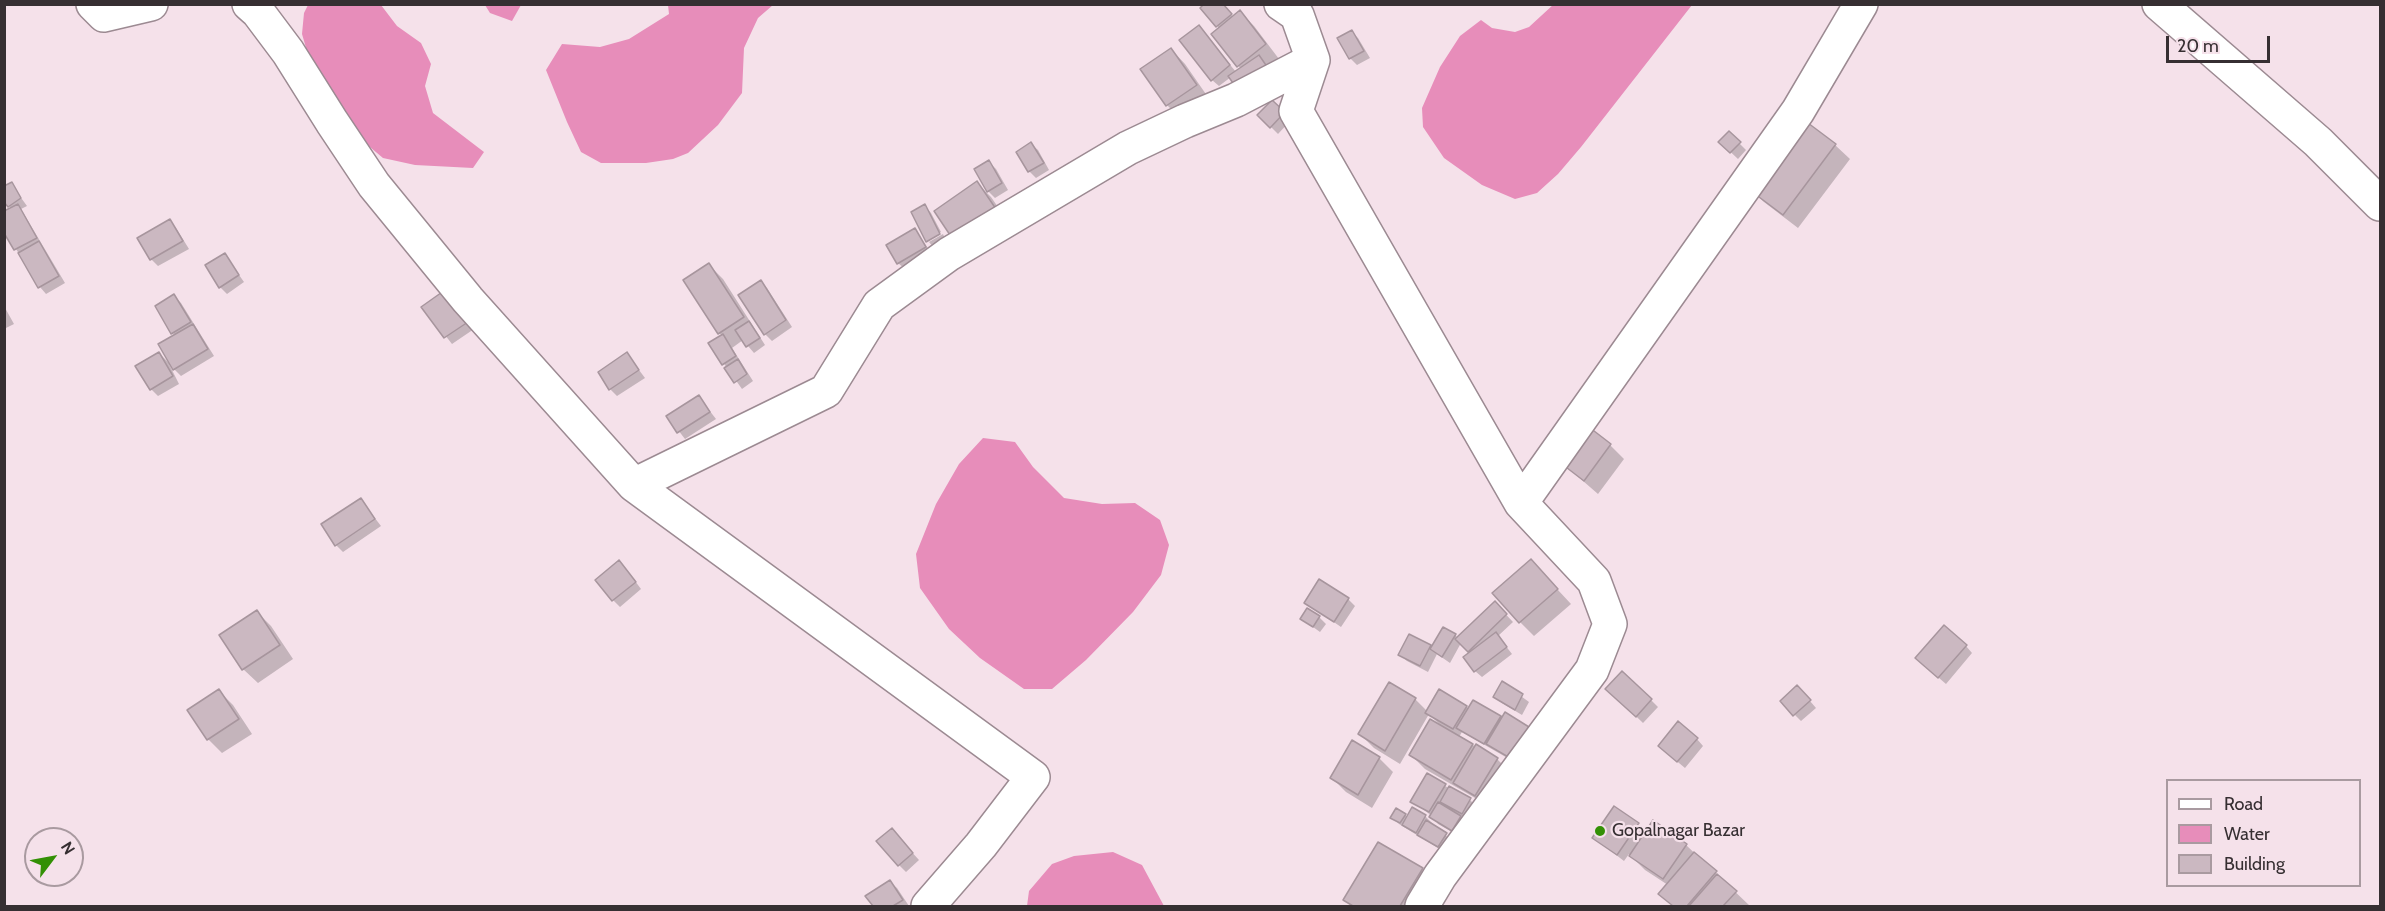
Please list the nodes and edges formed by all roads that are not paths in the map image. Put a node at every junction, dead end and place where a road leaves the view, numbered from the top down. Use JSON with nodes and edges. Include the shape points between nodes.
{"nodes":[{"id":1,"x":93,"y":4,"type":"edge"},
{"id":2,"x":151,"y":4,"type":"edge"},
{"id":3,"x":249,"y":4,"type":"edge"},
{"id":4,"x":1281,"y":4,"type":"edge"},
{"id":5,"x":1861,"y":4,"type":"edge"},
{"id":6,"x":2159,"y":4,"type":"edge"},
{"id":7,"x":1312,"y":60,"type":"junction"},
{"id":8,"x":2380,"y":204,"type":"edge"},
{"id":9,"x":634,"y":485,"type":"junction"},
{"id":10,"x":1521,"y":503,"type":"junction"},
{"id":11,"x":928,"y":906,"type":"edge"},
{"id":12,"x":1422,"y":906,"type":"edge"}],
"edges":[{"from":1,"to":2,"type":"street","via":[[104,15]]},
{"from":3,"to":9,"type":"street","via":[[288,52],[375,185],[468,300]]},
{"from":4,"to":7,"type":"street","via":[[1297,15]]},
{"from":5,"to":10,"type":"street","via":[[1798,111]]},
{"from":6,"to":8,"type":"street","via":[[2318,142]]},
{"from":7,"to":9,"type":"street","via":[[1236,100],[1128,148],[950,254],[879,304],[826,391]]},
{"from":7,"to":10,"type":"street","via":[[1296,111]]},
{"from":9,"to":11,"type":"street","via":[[1034,777]]},
{"from":10,"to":12,"type":"street","via":[[1594,581],[1610,624],[1592,670]]}]}
